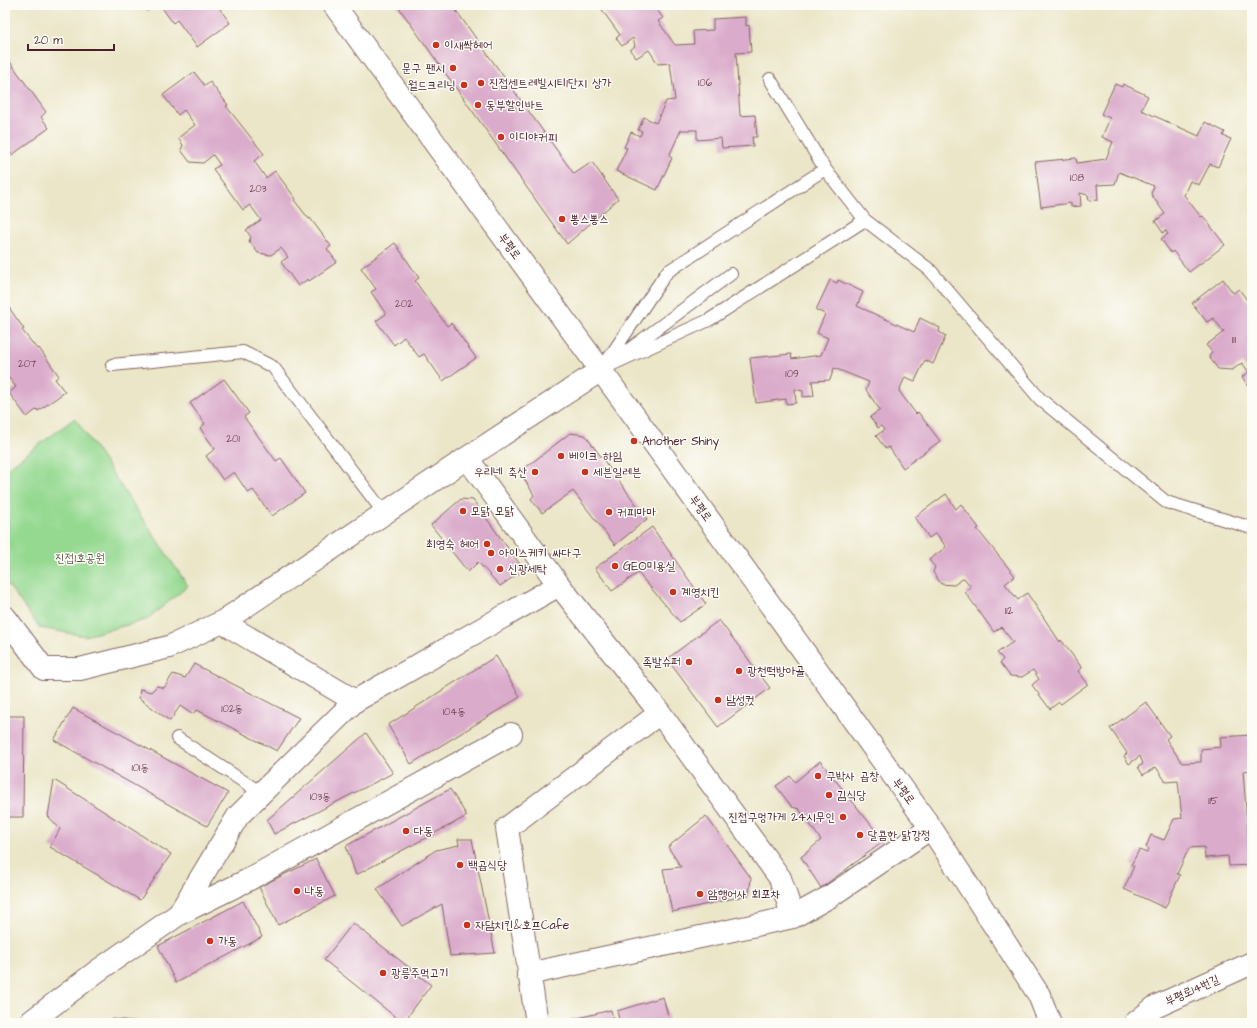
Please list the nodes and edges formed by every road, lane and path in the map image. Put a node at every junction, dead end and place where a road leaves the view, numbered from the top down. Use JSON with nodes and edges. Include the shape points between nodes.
{"nodes":[{"id":1,"x":334,"y":5,"type":"edge"},
{"id":2,"x":770,"y":79,"type":"dead end"},
{"id":3,"x":825,"y":169,"type":"junction"},
{"id":4,"x":865,"y":220,"type":"junction"},
{"id":5,"x":731,"y":274,"type":"dead end"},
{"id":6,"x":112,"y":365,"type":"dead end"},
{"id":7,"x":601,"y":370,"type":"junction"},
{"id":8,"x":467,"y":458,"type":"junction"},
{"id":9,"x":384,"y":513,"type":"junction"},
{"id":10,"x":1252,"y":528,"type":"edge"},
{"id":11,"x":559,"y":585,"type":"junction"},
{"id":12,"x":5,"y":617,"type":"edge"},
{"id":13,"x":222,"y":622,"type":"junction"},
{"id":14,"x":355,"y":700,"type":"junction"},
{"id":15,"x":660,"y":713,"type":"junction"},
{"id":16,"x":511,"y":734,"type":"dead end"},
{"id":17,"x":177,"y":738,"type":"dead end"},
{"id":18,"x":261,"y":793,"type":"junction"},
{"id":19,"x":931,"y":828,"type":"junction"},
{"id":20,"x":179,"y":914,"type":"junction"},
{"id":21,"x":793,"y":917,"type":"junction"},
{"id":22,"x":1252,"y":963,"type":"edge"},
{"id":23,"x":528,"y":974,"type":"junction"},
{"id":24,"x":29,"y":1023,"type":"edge"},
{"id":25,"x":537,"y":1023,"type":"edge"},
{"id":26,"x":1050,"y":1023,"type":"edge"},
{"id":27,"x":1136,"y":1023,"type":"edge"}],
"edges":[{"from":1,"to":7,"type":"street","name":"부평로"},
{"from":2,"to":3,"type":"lane"},
{"from":3,"to":4,"type":"lane"},
{"from":3,"to":7,"type":"lane","via":[[667,272]]},
{"from":4,"to":7,"type":"lane","via":[[709,320]]},
{"from":4,"to":10,"type":"lane","via":[[930,270],[1040,399],[1166,502]]},
{"from":5,"to":7,"type":"lane"},
{"from":6,"to":9,"type":"lane","via":[[243,352],[272,367]]},
{"from":7,"to":8,"type":"street"},
{"from":7,"to":19,"type":"street","name":"부평로"},
{"from":8,"to":9,"type":"street"},
{"from":8,"to":11,"type":"street"},
{"from":9,"to":13,"type":"street"},
{"from":11,"to":14,"type":"street"},
{"from":11,"to":15,"type":"street"},
{"from":12,"to":13,"type":"street","via":[[44,669],[80,669],[169,647]]},
{"from":13,"to":14,"type":"street"},
{"from":14,"to":18,"type":"street"},
{"from":15,"to":21,"type":"street","via":[[780,878]]},
{"from":15,"to":23,"type":"street","via":[[507,828]]},
{"from":16,"to":20,"type":"street","via":[[248,880]]},
{"from":17,"to":18,"type":"lane"},
{"from":18,"to":20,"type":"street","via":[[238,816]]},
{"from":19,"to":21,"type":"street","via":[[829,898]]},
{"from":19,"to":26,"type":"street","name":"부평로","via":[[1039,995]]},
{"from":20,"to":24,"type":"street"},
{"from":21,"to":23,"type":"street"},
{"from":22,"to":27,"type":"street","name":"부평로14번길","via":[[1155,1007]]},
{"from":23,"to":25,"type":"street"}]}
